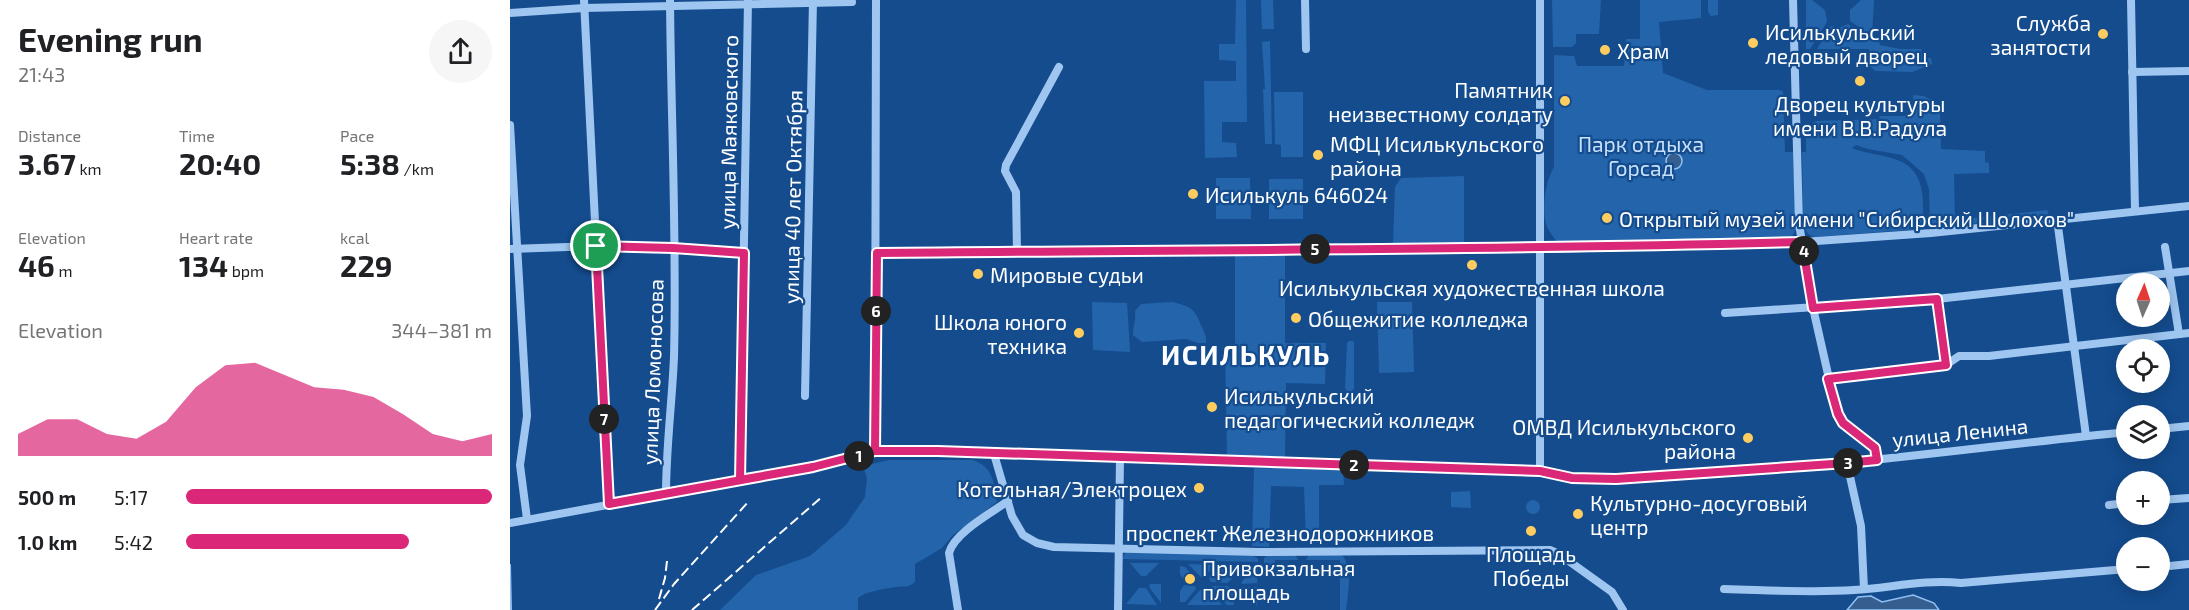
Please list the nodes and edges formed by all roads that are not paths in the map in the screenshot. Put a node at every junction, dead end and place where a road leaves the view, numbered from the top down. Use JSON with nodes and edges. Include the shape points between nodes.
{"nodes":[{"id":1,"x":876,"y":0,"type":"edge"},
{"id":2,"x":1305,"y":0,"type":"edge"},
{"id":3,"x":1540,"y":0,"type":"edge"},
{"id":4,"x":1793,"y":0,"type":"edge"},
{"id":5,"x":2130,"y":0,"type":"edge"},
{"id":6,"x":813,"y":1,"type":"edge"},
{"id":7,"x":748,"y":2,"type":"edge"},
{"id":8,"x":852,"y":2,"type":"dead end"},
{"id":9,"x":670,"y":3,"type":"edge"},
{"id":10,"x":584,"y":4,"type":"edge"},
{"id":11,"x":510,"y":13,"type":"edge"},
{"id":12,"x":1306,"y":49,"type":"dead end"},
{"id":13,"x":1059,"y":67,"type":"dead end"},
{"id":14,"x":2189,"y":71,"type":"edge"},
{"id":15,"x":2132,"y":72,"type":"junction"},
{"id":16,"x":510,"y":125,"type":"edge"},
{"id":17,"x":2189,"y":206,"type":"edge"},
{"id":18,"x":2135,"y":211,"type":"junction"},
{"id":19,"x":2057,"y":219,"type":"junction"},
{"id":20,"x":1802,"y":242,"type":"junction"},
{"id":21,"x":596,"y":246,"type":"junction"},
{"id":22,"x":2165,"y":247,"type":"dead end"},
{"id":23,"x":673,"y":248,"type":"junction"},
{"id":24,"x":1539,"y":248,"type":"junction"},
{"id":25,"x":514,"y":249,"type":"edge"},
{"id":26,"x":1017,"y":252,"type":"junction"},
{"id":27,"x":744,"y":253,"type":"junction"},
{"id":28,"x":877,"y":253,"type":"junction"},
{"id":29,"x":2189,"y":271,"type":"edge"},
{"id":30,"x":2169,"y":273,"type":"joint"},
{"id":31,"x":2116,"y":279,"type":"edge"},
{"id":32,"x":2170,"y":279,"type":"edge"},
{"id":33,"x":2066,"y":284,"type":"junction"},
{"id":34,"x":1937,"y":299,"type":"junction"},
{"id":35,"x":1813,"y":308,"type":"junction"},
{"id":36,"x":1725,"y":313,"type":"dead end"},
{"id":37,"x":2189,"y":333,"type":"edge"},
{"id":38,"x":2179,"y":334,"type":"junction"},
{"id":39,"x":2074,"y":347,"type":"junction"},
{"id":40,"x":1946,"y":365,"type":"junction"},
{"id":41,"x":1828,"y":379,"type":"junction"},
{"id":42,"x":805,"y":396,"type":"dead end"},
{"id":43,"x":2189,"y":426,"type":"edge"},
{"id":44,"x":2170,"y":428,"type":"edge"},
{"id":45,"x":2116,"y":433,"type":"edge"},
{"id":46,"x":2086,"y":436,"type":"junction"},
{"id":47,"x":875,"y":451,"type":"junction"},
{"id":48,"x":994,"y":454,"type":"junction"},
{"id":49,"x":1120,"y":458,"type":"junction"},
{"id":50,"x":1877,"y":460,"type":"junction"},
{"id":51,"x":1847,"y":463,"type":"junction"},
{"id":52,"x":1540,"y":471,"type":"junction"},
{"id":53,"x":740,"y":480,"type":"junction"},
{"id":54,"x":666,"y":494,"type":"junction"},
{"id":55,"x":2189,"y":498,"type":"edge"},
{"id":56,"x":2170,"y":499,"type":"edge"},
{"id":57,"x":1008,"y":501,"type":"junction"},
{"id":58,"x":609,"y":504,"type":"junction"},
{"id":59,"x":2116,"y":504,"type":"edge"},
{"id":60,"x":2109,"y":505,"type":"dead end"},
{"id":61,"x":527,"y":519,"type":"junction"},
{"id":62,"x":510,"y":523,"type":"edge"},
{"id":63,"x":1119,"y":550,"type":"junction"},
{"id":64,"x":2189,"y":564,"type":"edge"},
{"id":65,"x":2170,"y":566,"type":"edge"},
{"id":66,"x":2116,"y":570,"type":"edge"},
{"id":67,"x":1724,"y":589,"type":"dead end"},
{"id":68,"x":1864,"y":590,"type":"junction"},
{"id":69,"x":958,"y":610,"type":"edge"},
{"id":70,"x":1118,"y":610,"type":"edge"},
{"id":71,"x":1623,"y":610,"type":"edge"}],
"edges":[{"from":1,"to":28,"type":"street"},
{"from":2,"to":12,"type":"street"},
{"from":3,"to":24,"type":"street"},
{"from":4,"to":20,"type":"street"},
{"from":5,"to":15,"type":"street"},
{"from":6,"to":7,"type":"street"},
{"from":6,"to":8,"type":"street"},
{"from":6,"to":42,"type":"street","name":"улица 40 лет Октября"},
{"from":7,"to":9,"type":"street"},
{"from":7,"to":27,"type":"street","name":"улица Маяковского"},
{"from":9,"to":10,"type":"street"},
{"from":9,"to":23,"type":"street","name":"улица Ломоносова"},
{"from":10,"to":11,"type":"street"},
{"from":10,"to":21,"type":"street"},
{"from":13,"to":26,"type":"street","via":[[1006,165],[1005,171],[1016,192]]},
{"from":14,"to":15,"type":"street"},
{"from":15,"to":18,"type":"street"},
{"from":16,"to":25,"type":"street"},
{"from":17,"to":18,"type":"street"},
{"from":18,"to":19,"type":"street"},
{"from":19,"to":20,"type":"street"},
{"from":19,"to":33,"type":"street"},
{"from":20,"to":24,"type":"street"},
{"from":20,"to":35,"type":"street"},
{"from":21,"to":23,"type":"street"},
{"from":21,"to":25,"type":"street"},
{"from":21,"to":58,"type":"street"},
{"from":22,"to":30,"type":"street"},
{"from":23,"to":27,"type":"street"},
{"from":23,"to":54,"type":"street","name":"улица Ломоносова","via":[[674,355]]},
{"from":24,"to":26,"type":"street"},
{"from":24,"to":52,"type":"street"},
{"from":25,"to":61,"type":"street","via":[[527,416],[520,465]]},
{"from":26,"to":28,"type":"street"},
{"from":27,"to":53,"type":"street","name":"улица Маяковского"},
{"from":28,"to":47,"type":"street"},
{"from":29,"to":30,"type":"street"},
{"from":31,"to":33,"type":"street"},
{"from":32,"to":38,"type":"street"},
{"from":33,"to":34,"type":"street"},
{"from":33,"to":39,"type":"street"},
{"from":34,"to":35,"type":"street"},
{"from":34,"to":40,"type":"street"},
{"from":35,"to":36,"type":"street"},
{"from":35,"to":41,"type":"street"},
{"from":37,"to":38,"type":"street"},
{"from":38,"to":39,"type":"street"},
{"from":39,"to":40,"type":"street","via":[[1959,356]]},
{"from":39,"to":46,"type":"street"},
{"from":40,"to":41,"type":"street"},
{"from":41,"to":50,"type":"street","via":[[1843,423],[1875,448]]},
{"from":43,"to":44,"type":"street"},
{"from":45,"to":46,"type":"street","name":"улица Ленина"},
{"from":46,"to":50,"type":"street","name":"улица Ленина"},
{"from":47,"to":48,"type":"street","name":"улица Ленина"},
{"from":47,"to":53,"type":"street","name":"улица Ленина"},
{"from":48,"to":49,"type":"street","name":"улица Ленина"},
{"from":48,"to":57,"type":"street","name":"проспект Железнодорожников"},
{"from":49,"to":52,"type":"street","name":"улица Ленина"},
{"from":49,"to":63,"type":"street"},
{"from":50,"to":51,"type":"street","name":"улица Ленина"},
{"from":51,"to":52,"type":"street","name":"улица Ленина","via":[[1616,479],[1572,478]]},
{"from":51,"to":68,"type":"street","via":[[1861,526]]},
{"from":53,"to":54,"type":"street","name":"улица Ленина"},
{"from":54,"to":58,"type":"street","name":"улица Ленина"},
{"from":55,"to":56,"type":"street"},
{"from":57,"to":63,"type":"street","name":"проспект Железнодорожников","via":[[1023,535],[1037,543]]},
{"from":57,"to":69,"type":"street","via":[[951,545]]},
{"from":58,"to":61,"type":"street","name":"улица Ленина"},
{"from":59,"to":60,"type":"street"},
{"from":61,"to":62,"type":"street","name":"улица Ленина"},
{"from":63,"to":70,"type":"street"},
{"from":63,"to":71,"type":"street","name":"проспект Железнодорожников","via":[[1550,550],[1612,592]]},
{"from":64,"to":65,"type":"street"},
{"from":66,"to":68,"type":"street","via":[[1960,583],[1911,582]]},
{"from":67,"to":68,"type":"street"}]}
